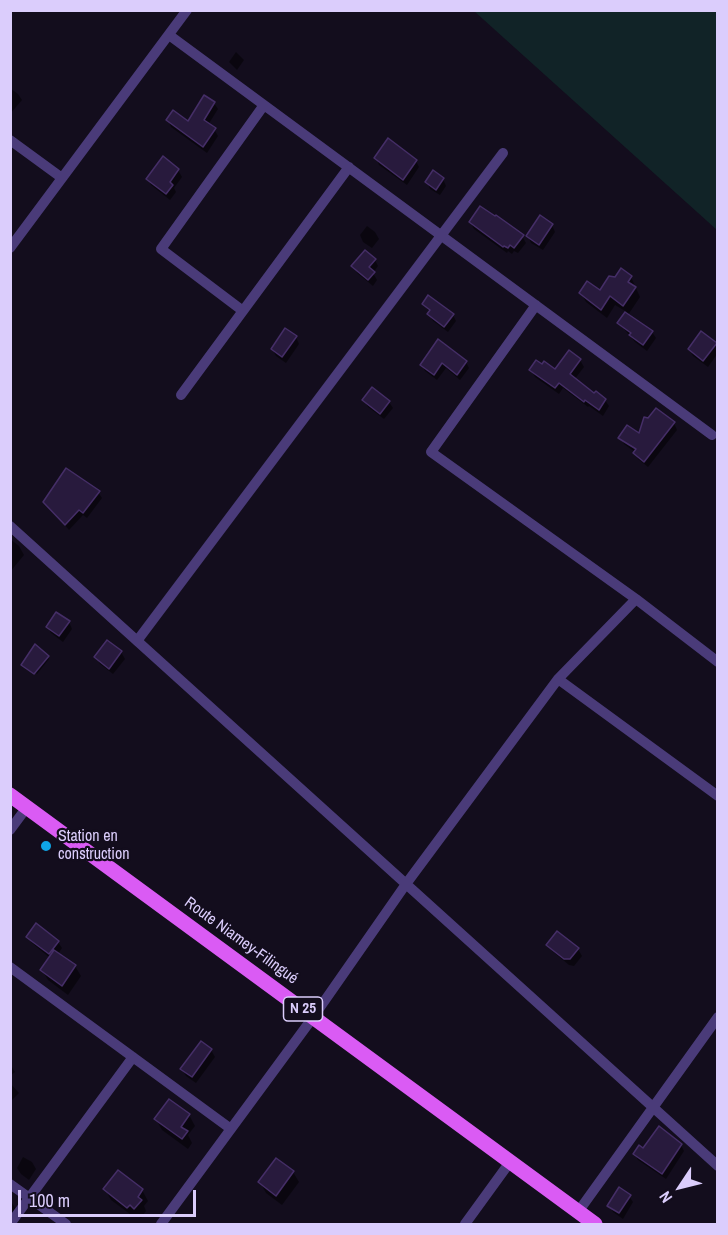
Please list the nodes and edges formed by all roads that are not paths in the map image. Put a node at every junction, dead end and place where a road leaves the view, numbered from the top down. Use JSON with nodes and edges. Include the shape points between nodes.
{"nodes":[{"id":1,"x":187,"y":10,"type":"edge"},
{"id":2,"x":169,"y":35,"type":"junction"},
{"id":3,"x":264,"y":105,"type":"junction"},
{"id":4,"x":10,"y":140,"type":"edge"},
{"id":5,"x":503,"y":153,"type":"dead end"},
{"id":6,"x":349,"y":167,"type":"junction"},
{"id":7,"x":62,"y":178,"type":"junction"},
{"id":8,"x":441,"y":235,"type":"junction"},
{"id":9,"x":10,"y":248,"type":"edge"},
{"id":10,"x":536,"y":305,"type":"junction"},
{"id":11,"x":243,"y":311,"type":"junction"},
{"id":12,"x":181,"y":395,"type":"dead end"},
{"id":13,"x":712,"y":435,"type":"dead end"},
{"id":14,"x":10,"y":526,"type":"edge"},
{"id":15,"x":636,"y":599,"type":"junction"},
{"id":16,"x":137,"y":640,"type":"junction"},
{"id":17,"x":717,"y":662,"type":"edge"},
{"id":18,"x":558,"y":679,"type":"junction"},
{"id":19,"x":10,"y":795,"type":"edge"},
{"id":20,"x":717,"y":796,"type":"edge"},
{"id":21,"x":27,"y":807,"type":"junction"},
{"id":22,"x":10,"y":830,"type":"edge"},
{"id":23,"x":406,"y":884,"type":"junction"},
{"id":24,"x":10,"y":967,"type":"edge"},
{"id":25,"x":314,"y":1016,"type":"junction"},
{"id":26,"x":717,"y":1017,"type":"edge"},
{"id":27,"x":133,"y":1057,"type":"junction"},
{"id":28,"x":653,"y":1107,"type":"junction"},
{"id":29,"x":231,"y":1129,"type":"junction"},
{"id":30,"x":510,"y":1162,"type":"junction"},
{"id":31,"x":717,"y":1166,"type":"edge"},
{"id":32,"x":10,"y":1184,"type":"edge"},
{"id":33,"x":30,"y":1198,"type":"junction"},
{"id":34,"x":578,"y":1212,"type":"junction"},
{"id":35,"x":10,"y":1224,"type":"edge"},
{"id":36,"x":66,"y":1224,"type":"edge"},
{"id":37,"x":161,"y":1224,"type":"edge"},
{"id":38,"x":465,"y":1224,"type":"edge"},
{"id":39,"x":595,"y":1224,"type":"edge"}],
"edges":[{"from":1,"to":2,"type":"street"},
{"from":2,"to":3,"type":"street"},
{"from":2,"to":7,"type":"street"},
{"from":3,"to":6,"type":"street"},
{"from":3,"to":11,"type":"street","via":[[161,249]]},
{"from":4,"to":7,"type":"street"},
{"from":5,"to":8,"type":"street"},
{"from":6,"to":8,"type":"street"},
{"from":6,"to":11,"type":"street"},
{"from":7,"to":9,"type":"street"},
{"from":8,"to":10,"type":"street"},
{"from":8,"to":16,"type":"street"},
{"from":10,"to":13,"type":"street"},
{"from":10,"to":15,"type":"street","via":[[431,452]]},
{"from":11,"to":12,"type":"street"},
{"from":14,"to":16,"type":"street"},
{"from":15,"to":17,"type":"street"},
{"from":15,"to":18,"type":"street"},
{"from":16,"to":23,"type":"street"},
{"from":18,"to":20,"type":"street"},
{"from":18,"to":23,"type":"street"},
{"from":19,"to":21,"type":"main road","name":"Route Niamey-Filingué","number":"N 25"},
{"from":21,"to":22,"type":"street"},
{"from":21,"to":25,"type":"main road","name":"Route Niamey-Filingué","number":"N 25"},
{"from":23,"to":25,"type":"street"},
{"from":23,"to":28,"type":"street"},
{"from":24,"to":27,"type":"street"},
{"from":25,"to":29,"type":"street"},
{"from":25,"to":30,"type":"main road","name":"Route Niamey-Filingué","number":"N 25"},
{"from":26,"to":28,"type":"street"},
{"from":27,"to":29,"type":"street"},
{"from":27,"to":33,"type":"street"},
{"from":28,"to":31,"type":"street"},
{"from":28,"to":34,"type":"street"},
{"from":29,"to":37,"type":"street"},
{"from":30,"to":34,"type":"main road","name":"Route Niamey-Filingué","number":"N 25"},
{"from":30,"to":38,"type":"street"},
{"from":32,"to":33,"type":"street"},
{"from":33,"to":35,"type":"street"},
{"from":33,"to":36,"type":"street"},
{"from":34,"to":39,"type":"main road","name":"Route Niamey-Filingué","number":"N 25"}]}
